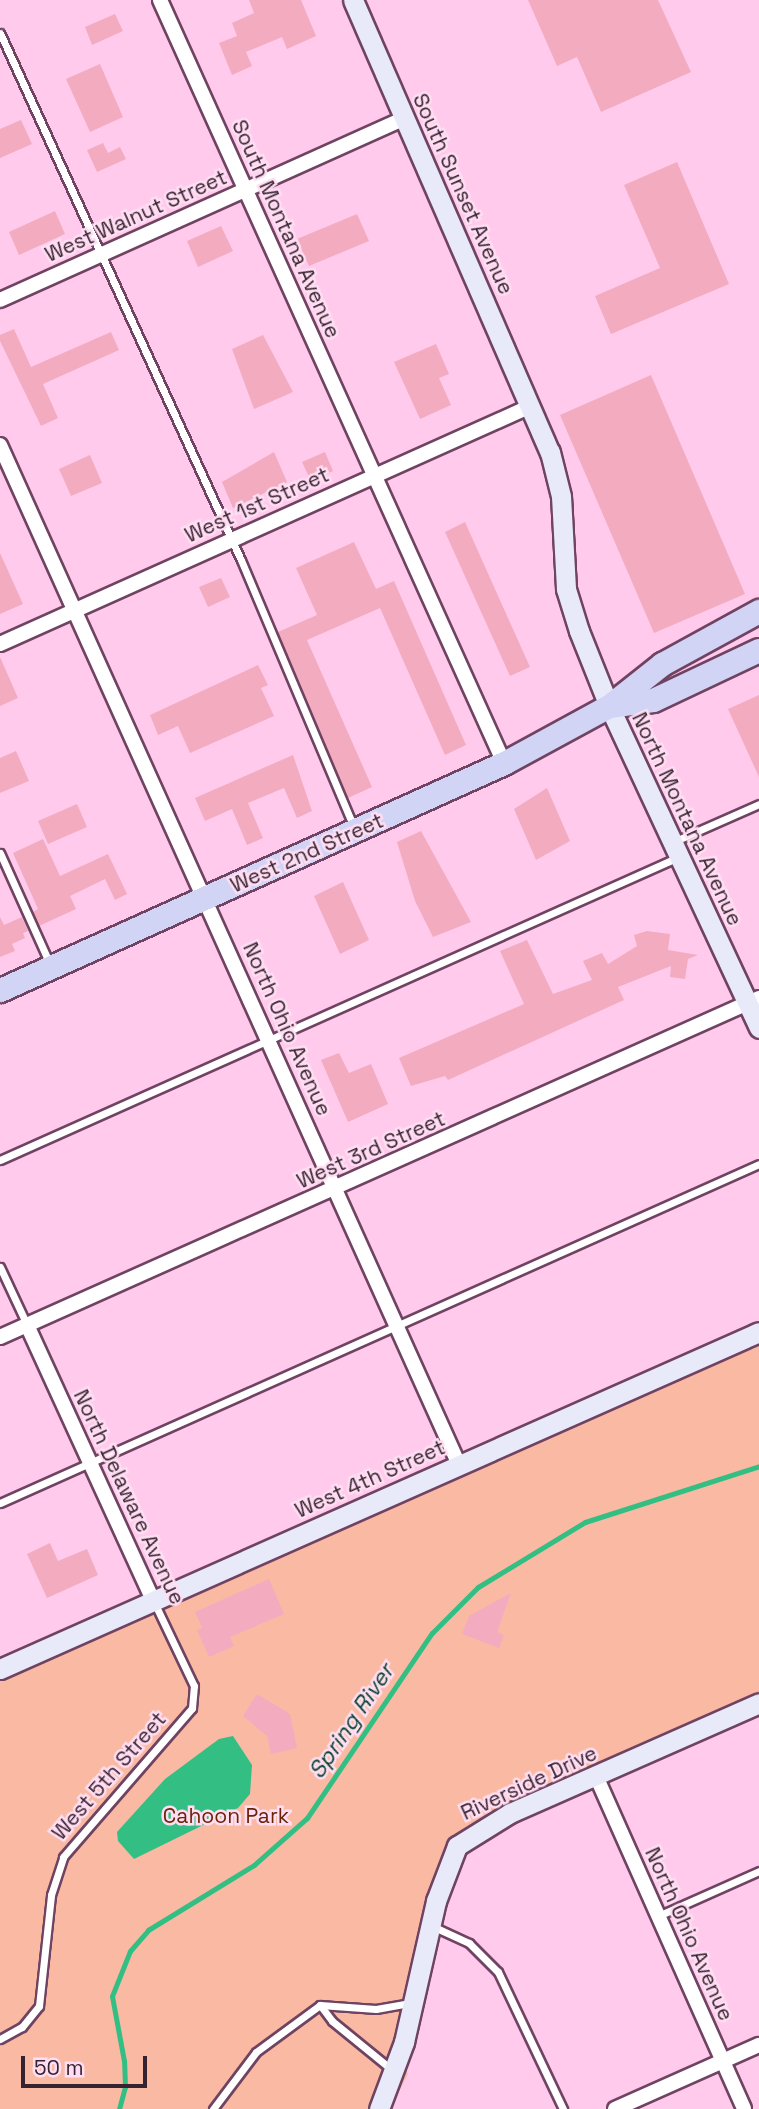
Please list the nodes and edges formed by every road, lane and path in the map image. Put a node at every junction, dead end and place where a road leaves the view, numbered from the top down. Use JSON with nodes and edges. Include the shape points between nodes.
{"nodes":[{"id":1,"x":160,"y":0,"type":"edge"},
{"id":2,"x":353,"y":0,"type":"edge"},
{"id":3,"x":0,"y":33,"type":"edge"},
{"id":4,"x":405,"y":118,"type":"junction"},
{"id":5,"x":246,"y":190,"type":"junction"},
{"id":6,"x":98,"y":256,"type":"junction"},
{"id":7,"x":0,"y":300,"type":"edge"},
{"id":8,"x":531,"y":406,"type":"junction"},
{"id":9,"x":0,"y":444,"type":"edge"},
{"id":10,"x":374,"y":476,"type":"junction"},
{"id":11,"x":232,"y":540,"type":"junction"},
{"id":12,"x":74,"y":611,"type":"junction"},
{"id":13,"x":759,"y":611,"type":"edge"},
{"id":14,"x":0,"y":644,"type":"edge"},
{"id":15,"x":759,"y":650,"type":"edge"},
{"id":16,"x":609,"y":706,"type":"junction"},
{"id":17,"x":504,"y":763,"type":"junction"},
{"id":18,"x":759,"y":804,"type":"edge"},
{"id":19,"x":355,"y":832,"type":"junction"},
{"id":20,"x":677,"y":849,"type":"junction"},
{"id":21,"x":0,"y":853,"type":"edge"},
{"id":22,"x":205,"y":899,"type":"junction"},
{"id":23,"x":52,"y":967,"type":"junction"},
{"id":24,"x":0,"y":990,"type":"edge"},
{"id":25,"x":753,"y":1001,"type":"edge"},
{"id":26,"x":759,"y":1028,"type":"edge"},
{"id":27,"x":268,"y":1039,"type":"junction"},
{"id":28,"x":0,"y":1160,"type":"edge"},
{"id":29,"x":759,"y":1164,"type":"edge"},
{"id":30,"x":335,"y":1189,"type":"junction"},
{"id":31,"x":0,"y":1267,"type":"edge"},
{"id":32,"x":395,"y":1322,"type":"junction"},
{"id":33,"x":27,"y":1325,"type":"junction"},
{"id":34,"x":759,"y":1332,"type":"edge"},
{"id":35,"x":0,"y":1337,"type":"edge"},
{"id":36,"x":90,"y":1463,"type":"junction"},
{"id":37,"x":459,"y":1465,"type":"junction"},
{"id":38,"x":0,"y":1503,"type":"edge"},
{"id":39,"x":153,"y":1600,"type":"junction"},
{"id":40,"x":0,"y":1669,"type":"edge"},
{"id":41,"x":194,"y":1686,"type":"joint"},
{"id":42,"x":759,"y":1703,"type":"edge"},
{"id":43,"x":596,"y":1776,"type":"junction"},
{"id":44,"x":759,"y":1871,"type":"edge"},
{"id":45,"x":658,"y":1916,"type":"junction"},
{"id":46,"x":431,"y":1925,"type":"junction"},
{"id":47,"x":414,"y":2002,"type":"junction"},
{"id":48,"x":320,"y":2005,"type":"junction"},
{"id":49,"x":0,"y":2039,"type":"edge"},
{"id":50,"x":759,"y":2045,"type":"edge"},
{"id":51,"x":723,"y":2062,"type":"junction"},
{"id":52,"x":394,"y":2071,"type":"junction"},
{"id":53,"x":382,"y":2107,"type":"edge"},
{"id":54,"x":213,"y":2109,"type":"edge"},
{"id":55,"x":563,"y":2109,"type":"edge"},
{"id":56,"x":615,"y":2109,"type":"edge"},
{"id":57,"x":744,"y":2109,"type":"edge"}],
"edges":[{"from":1,"to":5,"type":"street","name":"South Montana Avenue"},
{"from":2,"to":4,"type":"street","name":"South Sunset Avenue"},
{"from":3,"to":6,"type":"lane"},
{"from":4,"to":5,"type":"street","name":"West Walnut Street"},
{"from":4,"to":8,"type":"street","name":"South Sunset Avenue"},
{"from":5,"to":6,"type":"street","name":"West Walnut Street"},
{"from":5,"to":10,"type":"street","name":"South Montana Avenue"},
{"from":6,"to":7,"type":"street","name":"West Walnut Street"},
{"from":6,"to":11,"type":"lane"},
{"from":8,"to":10,"type":"street","name":"West 1st Street"},
{"from":8,"to":16,"type":"street","name":"South Sunset Avenue","via":[[562,496],[568,597]]},
{"from":9,"to":12,"type":"street","name":"North Ohio Avenue"},
{"from":10,"to":11,"type":"street","name":"West 1st Street"},
{"from":10,"to":17,"type":"street"},
{"from":11,"to":12,"type":"street","name":"West 1st Street"},
{"from":11,"to":19,"type":"lane"},
{"from":12,"to":14,"type":"street","name":"West 1st Street"},
{"from":12,"to":22,"type":"street","name":"North Ohio Avenue"},
{"from":13,"to":16,"type":"main road","name":"West 2nd Street","via":[[662,664]]},
{"from":15,"to":16,"type":"main road","name":"West 2nd Street","via":[[671,693],[638,704]]},
{"from":16,"to":17,"type":"main road","name":"West 2nd Street"},
{"from":16,"to":20,"type":"street","name":"North Montana Avenue"},
{"from":17,"to":19,"type":"main road","name":"West 2nd Street"},
{"from":18,"to":20,"type":"lane"},
{"from":19,"to":22,"type":"main road","name":"West 2nd Street"},
{"from":20,"to":25,"type":"street","name":"North Montana Avenue"},
{"from":20,"to":27,"type":"lane"},
{"from":21,"to":23,"type":"lane"},
{"from":22,"to":23,"type":"main road","name":"West 2nd Street"},
{"from":22,"to":27,"type":"street","name":"North Ohio Avenue"},
{"from":23,"to":24,"type":"main road","name":"West 2nd Street"},
{"from":25,"to":26,"type":"street","name":"North Montana Avenue"},
{"from":25,"to":30,"type":"street","name":"West 3rd Street"},
{"from":27,"to":28,"type":"lane"},
{"from":27,"to":30,"type":"street","name":"North Ohio Avenue"},
{"from":29,"to":32,"type":"lane"},
{"from":30,"to":32,"type":"street","name":"North Ohio Avenue"},
{"from":30,"to":33,"type":"street","name":"West 3rd Street"},
{"from":31,"to":33,"type":"lane"},
{"from":32,"to":36,"type":"lane"},
{"from":32,"to":37,"type":"street","name":"North Ohio Avenue"},
{"from":33,"to":35,"type":"street","name":"West 3rd Street"},
{"from":33,"to":36,"type":"street","name":"North Delaware Avenue"},
{"from":34,"to":37,"type":"street","name":"West 4th Street"},
{"from":36,"to":38,"type":"lane"},
{"from":36,"to":39,"type":"street","name":"North Delaware Avenue"},
{"from":37,"to":39,"type":"street","name":"West 4th Street"},
{"from":39,"to":40,"type":"street","name":"West 4th Street"},
{"from":39,"to":41,"type":"lane","name":"North Delaware Avenue"},
{"from":41,"to":49,"type":"lane","name":"West 5th Street","via":[[192,1708],[63,1857],[51,1895],[39,2006],[22,2027]]},
{"from":42,"to":43,"type":"street","name":"Riverside Drive"},
{"from":43,"to":45,"type":"street","name":"North Ohio Avenue"},
{"from":43,"to":46,"type":"street","name":"Riverside Drive","via":[[510,1813],[463,1840],[447,1866]]},
{"from":44,"to":45,"type":"lane"},
{"from":45,"to":51,"type":"street","name":"North Ohio Avenue"},
{"from":46,"to":47,"type":"street","name":"Riverside Drive"},
{"from":46,"to":55,"type":"lane","via":[[469,1943],[498,1972]]},
{"from":47,"to":48,"type":"lane","via":[[376,2009]]},
{"from":47,"to":52,"type":"street","name":"Riverside Drive"},
{"from":48,"to":52,"type":"lane","via":[[332,2021]]},
{"from":48,"to":54,"type":"lane","via":[[256,2052]]},
{"from":50,"to":51,"type":"street"},
{"from":51,"to":56,"type":"street"},
{"from":51,"to":57,"type":"street","name":"North Ohio Avenue"},
{"from":52,"to":53,"type":"street","name":"Riverside Drive"}]}
